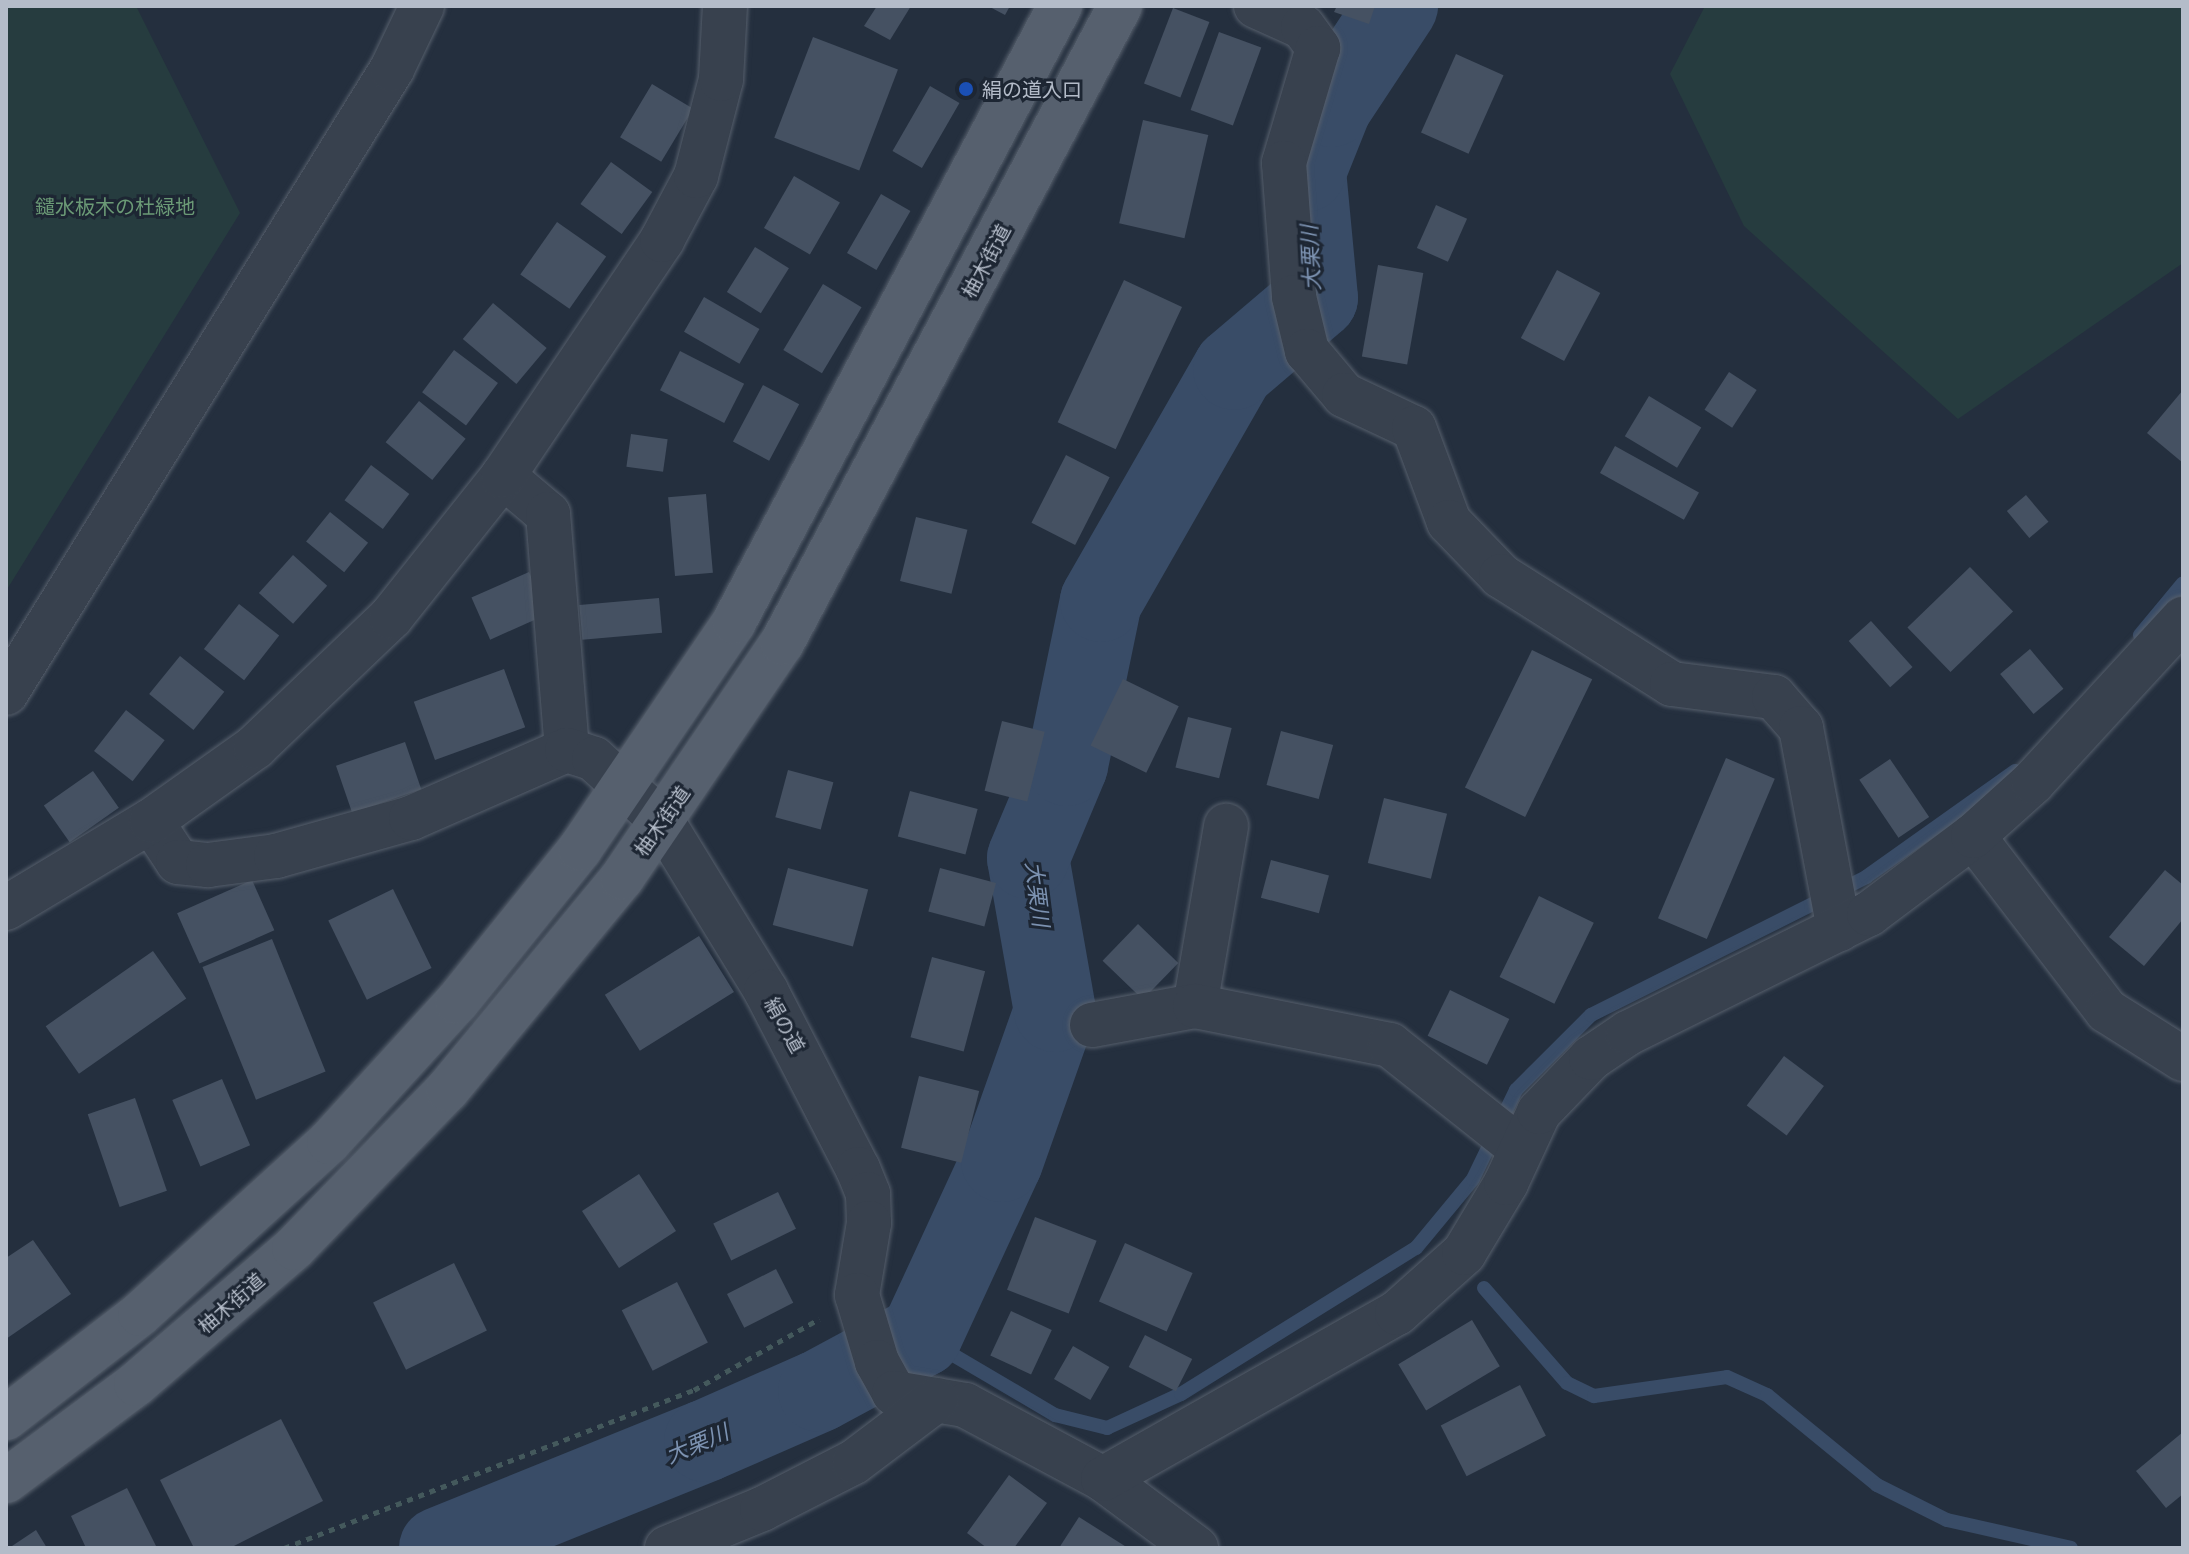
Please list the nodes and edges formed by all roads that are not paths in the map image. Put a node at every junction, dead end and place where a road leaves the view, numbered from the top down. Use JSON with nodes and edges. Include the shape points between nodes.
{"nodes":[{"id":1,"x":422,"y":6,"type":"edge"},
{"id":2,"x":725,"y":6,"type":"edge"},
{"id":3,"x":1060,"y":6,"type":"edge"},
{"id":4,"x":1120,"y":6,"type":"edge"},
{"id":5,"x":1256,"y":6,"type":"edge"},
{"id":6,"x":503,"y":476,"type":"junction"},
{"id":7,"x":2183,"y":619,"type":"edge"},
{"id":8,"x":6,"y":693,"type":"edge"},
{"id":9,"x":567,"y":750,"type":"junction"},
{"id":10,"x":625,"y":784,"type":"junction"},
{"id":11,"x":151,"y":821,"type":"junction"},
{"id":12,"x":662,"y":821,"type":"junction"},
{"id":13,"x":1226,"y":826,"type":"dead end"},
{"id":14,"x":1973,"y":836,"type":"junction"},
{"id":15,"x":6,"y":908,"type":"edge"},
{"id":16,"x":1839,"y":926,"type":"junction"},
{"id":17,"x":1195,"y":1006,"type":"junction"},
{"id":18,"x":1092,"y":1025,"type":"dead end"},
{"id":19,"x":2183,"y":1059,"type":"edge"},
{"id":20,"x":1519,"y":1148,"type":"junction"},
{"id":21,"x":915,"y":1397,"type":"junction"},
{"id":22,"x":6,"y":1418,"type":"edge"},
{"id":23,"x":1103,"y":1479,"type":"junction"},
{"id":24,"x":6,"y":1481,"type":"edge"},
{"id":25,"x":667,"y":1548,"type":"edge"},
{"id":26,"x":1196,"y":1548,"type":"edge"}],
"edges":[{"from":1,"to":8,"type":"street","via":[[392,69]]},
{"from":2,"to":6,"type":"street","via":[[721,79],[696,176],[662,240]]},
{"from":3,"to":10,"type":"main road","via":[[734,622]]},
{"from":4,"to":12,"type":"main road","name":"柚木街道","via":[[782,643]]},
{"from":5,"to":16,"type":"street","via":[[1303,27],[1318,48],[1284,163],[1294,297],[1307,351],[1344,395],[1414,428],[1449,522],[1501,576],[1672,684],[1774,697],[1801,728]]},
{"from":6,"to":9,"type":"street","via":[[548,514]]},
{"from":6,"to":11,"type":"street","via":[[391,617],[328,680],[255,747]]},
{"from":7,"to":14,"type":"street","via":[[2033,782]]},
{"from":9,"to":10,"type":"street","name":"絹の道","via":[[594,759]]},
{"from":9,"to":11,"type":"street","via":[[411,818],[276,856],[208,865],[178,862]]},
{"from":10,"to":12,"type":"street","name":"絹の道"},
{"from":10,"to":22,"type":"main road","via":[[508,942],[329,1142],[140,1314]]},
{"from":11,"to":15,"type":"street"},
{"from":12,"to":21,"type":"street","name":"絹の道","via":[[766,991],[858,1169],[868,1194],[869,1223],[857,1295],[877,1362]]},
{"from":12,"to":24,"type":"main road","name":"柚木街道","via":[[572,943],[363,1180],[206,1326]]},
{"from":13,"to":17,"type":"street"},
{"from":14,"to":16,"type":"street","via":[[1869,914]]},
{"from":14,"to":19,"type":"street","via":[[2107,1011]]},
{"from":16,"to":20,"type":"street","via":[[1628,1033],[1591,1058],[1539,1112]]},
{"from":17,"to":18,"type":"street"},
{"from":17,"to":20,"type":"street","via":[[1390,1045]]},
{"from":20,"to":23,"type":"street","via":[[1464,1253],[1397,1313]]},
{"from":21,"to":23,"type":"street","via":[[965,1405]]},
{"from":21,"to":25,"type":"street","via":[[854,1462]]},
{"from":23,"to":26,"type":"street"}]}
